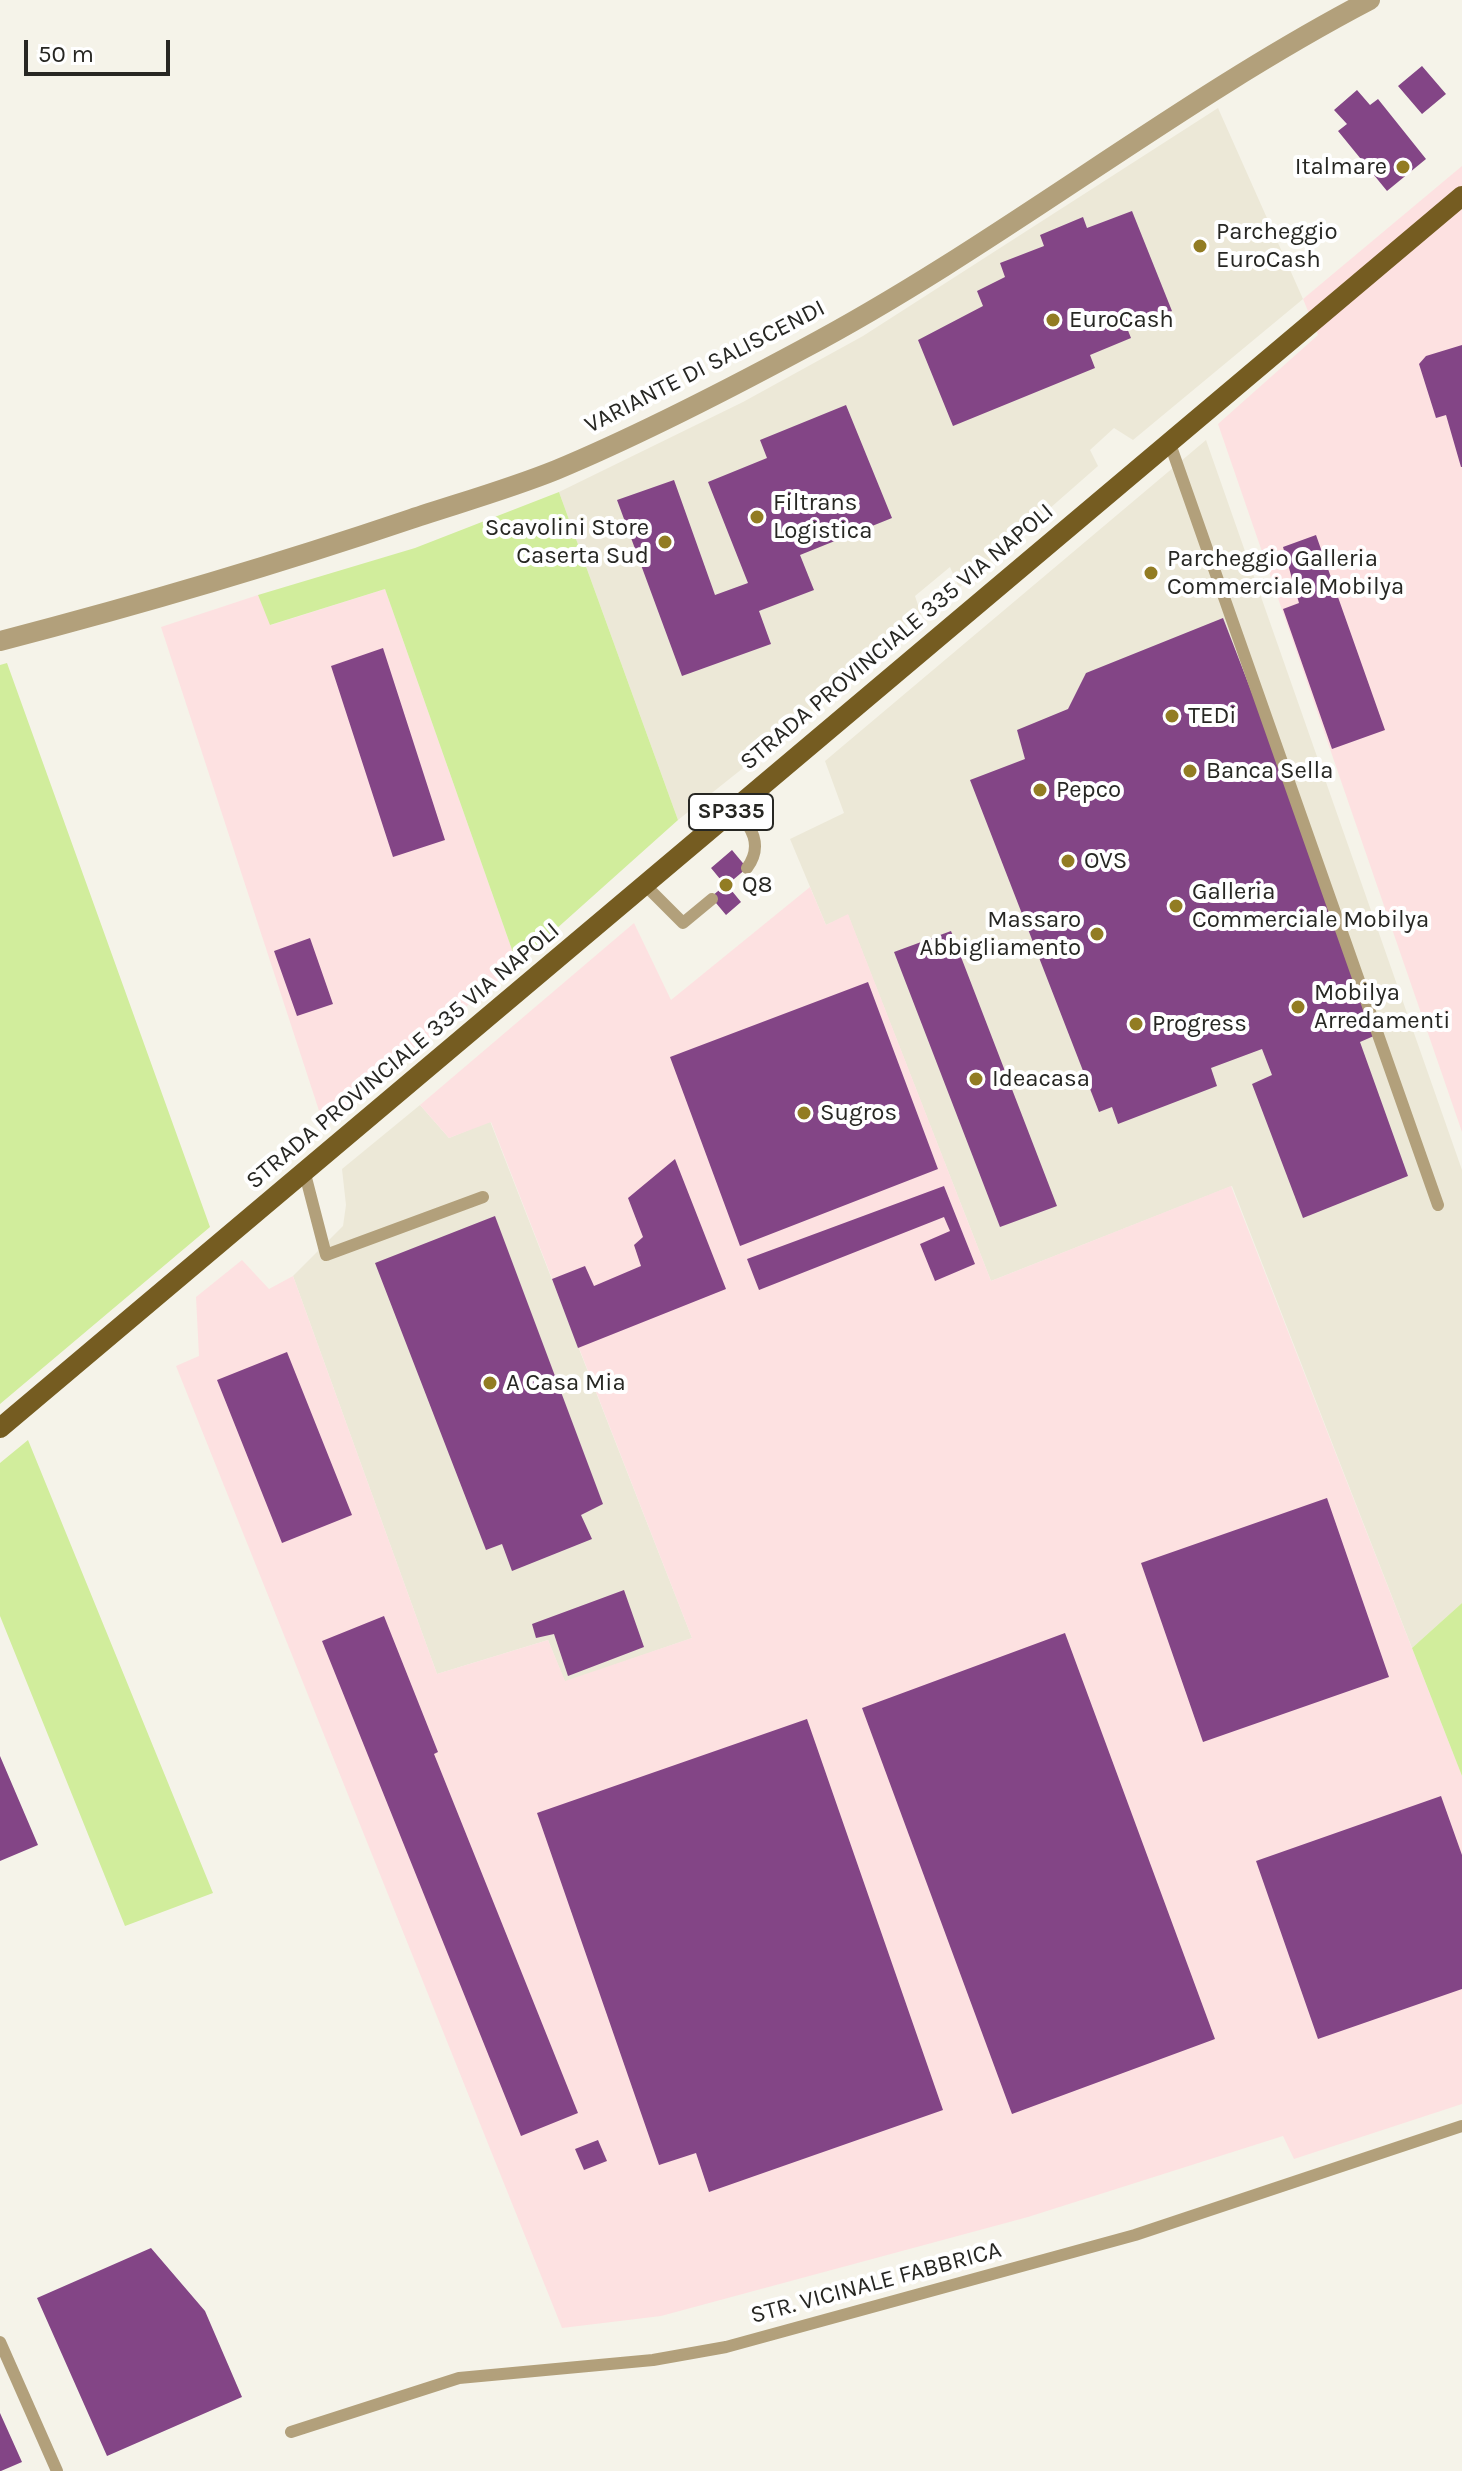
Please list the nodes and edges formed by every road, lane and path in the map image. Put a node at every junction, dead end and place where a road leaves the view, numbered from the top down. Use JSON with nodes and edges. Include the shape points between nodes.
{"nodes":[{"id":1,"x":1370,"y":0,"type":"edge"},
{"id":2,"x":1462,"y":196,"type":"edge"},
{"id":3,"x":1169,"y":441,"type":"junction"},
{"id":4,"x":0,"y":641,"type":"edge"},
{"id":5,"x":736,"y":808,"type":"junction"},
{"id":6,"x":747,"y":868,"type":"dead end"},
{"id":7,"x":645,"y":885,"type":"junction"},
{"id":8,"x":712,"y":899,"type":"dead end"},
{"id":9,"x":305,"y":1174,"type":"junction"},
{"id":10,"x":483,"y":1197,"type":"dead end"},
{"id":11,"x":1438,"y":1205,"type":"dead end"},
{"id":12,"x":0,"y":1428,"type":"edge"},
{"id":13,"x":1462,"y":2126,"type":"edge"},
{"id":14,"x":0,"y":2342,"type":"edge"},
{"id":15,"x":291,"y":2432,"type":"dead end"},
{"id":16,"x":57,"y":2471,"type":"edge"}],
"edges":[{"from":1,"to":4,"type":"street","name":"VARIANTE DI SALISCENDI","via":[[1192,104],[958,259],[806,348],[649,428],[553,471],[345,542],[158,600]]},
{"from":2,"to":3,"type":"main road","name":"STRADA PROVINCIALE 335 VIA NAPOLI","number":"SP335"},
{"from":3,"to":5,"type":"main road","name":"STRADA PROVINCIALE 335 VIA NAPOLI","number":"SP335"},
{"from":3,"to":11,"type":"lane"},
{"from":5,"to":6,"type":"lane","via":[[757,846]]},
{"from":5,"to":7,"type":"main road","name":"STRADA PROVINCIALE 335 VIA NAPOLI","number":"SP335"},
{"from":7,"to":8,"type":"lane","via":[[683,923]]},
{"from":7,"to":9,"type":"main road","name":"STRADA PROVINCIALE 335 VIA NAPOLI","number":"SP335"},
{"from":9,"to":10,"type":"lane","via":[[326,1255]]},
{"from":9,"to":12,"type":"main road","name":"STRADA PROVINCIALE 335 VIA NAPOLI","number":"SP335"},
{"from":13,"to":15,"type":"lane","name":"STR. VICINALE FABBRICA","via":[[1135,2235],[726,2347],[653,2360],[459,2378]]},
{"from":14,"to":16,"type":"lane"}]}
